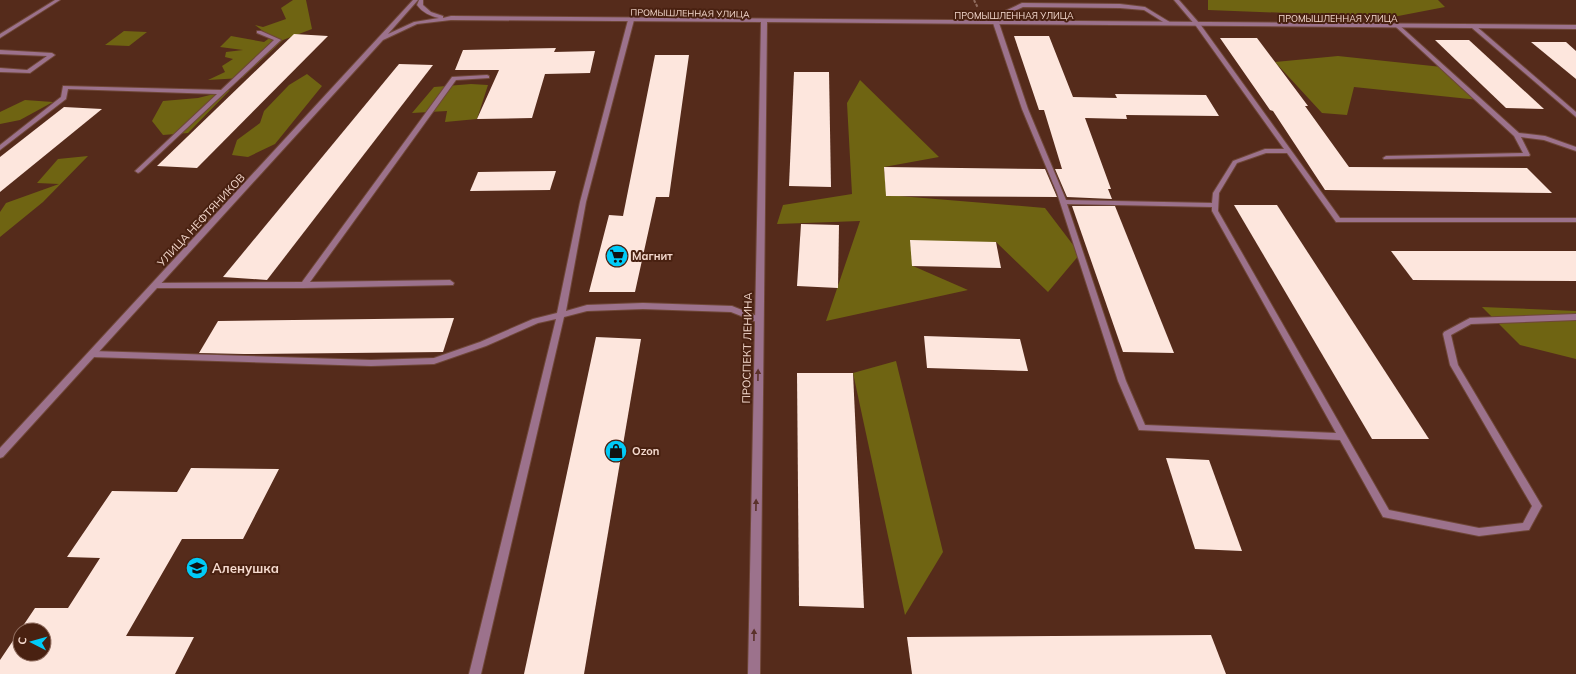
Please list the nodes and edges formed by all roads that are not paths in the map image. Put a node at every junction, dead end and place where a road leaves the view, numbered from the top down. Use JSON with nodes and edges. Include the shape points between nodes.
{"nodes":[{"id":1,"x":58,"y":0,"type":"edge"},
{"id":2,"x":416,"y":0,"type":"edge"},
{"id":3,"x":421,"y":0,"type":"edge"},
{"id":4,"x":1176,"y":0,"type":"edge"},
{"id":5,"x":451,"y":18,"type":"junction"},
{"id":6,"x":631,"y":20,"type":"junction"},
{"id":7,"x":764,"y":22,"type":"junction"},
{"id":8,"x":996,"y":23,"type":"junction"},
{"id":9,"x":1008,"y":23,"type":"junction"},
{"id":10,"x":1170,"y":24,"type":"junction"},
{"id":11,"x":1198,"y":25,"type":"junction"},
{"id":12,"x":1398,"y":26,"type":"junction"},
{"id":13,"x":1474,"y":26,"type":"junction"},
{"id":14,"x":1576,"y":27,"type":"edge"},
{"id":15,"x":259,"y":32,"type":"dead end"},
{"id":16,"x":0,"y":36,"type":"edge"},
{"id":17,"x":383,"y":38,"type":"junction"},
{"id":18,"x":0,"y":52,"type":"edge"},
{"id":19,"x":0,"y":70,"type":"edge"},
{"id":20,"x":487,"y":77,"type":"dead end"},
{"id":21,"x":222,"y":92,"type":"junction"},
{"id":22,"x":1576,"y":115,"type":"edge"},
{"id":23,"x":1517,"y":135,"type":"junction"},
{"id":24,"x":0,"y":148,"type":"edge"},
{"id":25,"x":1576,"y":149,"type":"edge"},
{"id":26,"x":1288,"y":151,"type":"junction"},
{"id":27,"x":1386,"y":158,"type":"dead end"},
{"id":28,"x":138,"y":171,"type":"dead end"},
{"id":29,"x":1063,"y":202,"type":"junction"},
{"id":30,"x":1215,"y":205,"type":"junction"},
{"id":31,"x":1576,"y":220,"type":"edge"},
{"id":32,"x":450,"y":284,"type":"dead end"},
{"id":33,"x":304,"y":285,"type":"junction"},
{"id":34,"x":155,"y":286,"type":"junction"},
{"id":35,"x":562,"y":314,"type":"junction"},
{"id":36,"x":1576,"y":317,"type":"edge"},
{"id":37,"x":759,"y":320,"type":"junction"},
{"id":38,"x":92,"y":354,"type":"junction"},
{"id":39,"x":1342,"y":436,"type":"junction"},
{"id":40,"x":0,"y":454,"type":"edge"},
{"id":41,"x":475,"y":674,"type":"edge"},
{"id":42,"x":754,"y":674,"type":"edge"}],
"edges":[{"from":1,"to":16,"type":"street"},
{"from":2,"to":17,"type":"street","name":"УЛИЦА НЕФТЯНИКОВ"},
{"from":3,"to":5,"type":"street","name":"ПРОМЫШЛЕННАЯ УЛИЦА","via":[[420,5],[425,12]]},
{"from":4,"to":11,"type":"street"},
{"from":5,"to":6,"type":"street","name":"ПРОМЫШЛЕННАЯ УЛИЦА"},
{"from":5,"to":17,"type":"street","name":"ПРОМЫШЛЕННАЯ УЛИЦА","via":[[416,23]]},
{"from":6,"to":7,"type":"street","name":"ПРОМЫШЛЕННАЯ УЛИЦА"},
{"from":6,"to":35,"type":"street","via":[[583,202]]},
{"from":7,"to":8,"type":"street","name":"ПРОМЫШЛЕННАЯ УЛИЦА"},
{"from":7,"to":37,"type":"street","name":"ПРОСПЕКТ ЛЕНИНА"},
{"from":8,"to":9,"type":"street","name":"ПРОМЫШЛЕННАЯ УЛИЦА"},
{"from":8,"to":29,"type":"street","via":[[1025,108]]},
{"from":9,"to":10,"type":"street","name":"ПРОМЫШЛЕННАЯ УЛИЦА"},
{"from":9,"to":10,"type":"street","via":[[1007,12],[1022,5],[1120,6],[1145,9]]},
{"from":10,"to":11,"type":"street","name":"ПРОМЫШЛЕННАЯ УЛИЦА"},
{"from":11,"to":12,"type":"street","name":"ПРОМЫШЛЕННАЯ УЛИЦА"},
{"from":11,"to":26,"type":"street"},
{"from":12,"to":13,"type":"street","name":"ПРОМЫШЛЕННАЯ УЛИЦА"},
{"from":12,"to":23,"type":"street"},
{"from":13,"to":14,"type":"street","name":"ПРОМЫШЛЕННАЯ УЛИЦА"},
{"from":13,"to":22,"type":"street"},
{"from":15,"to":21,"type":"street","via":[[278,40]]},
{"from":17,"to":34,"type":"street","name":"УЛИЦА НЕФТЯНИКОВ"},
{"from":18,"to":19,"type":"street","via":[[52,55],[28,72]]},
{"from":20,"to":33,"type":"street","via":[[454,78]]},
{"from":21,"to":24,"type":"street","via":[[65,86],[64,98]]},
{"from":21,"to":28,"type":"street"},
{"from":23,"to":25,"type":"street","via":[[1545,138]]},
{"from":23,"to":27,"type":"street","via":[[1527,155]]},
{"from":26,"to":30,"type":"street","via":[[1265,151],[1235,162],[1216,193]]},
{"from":26,"to":31,"type":"street","via":[[1338,220]]},
{"from":29,"to":30,"type":"street"},
{"from":29,"to":39,"type":"street","via":[[1122,381],[1142,428]]},
{"from":30,"to":39,"type":"street","via":[[1215,211]]},
{"from":32,"to":33,"type":"street"},
{"from":33,"to":34,"type":"street"},
{"from":34,"to":38,"type":"street","name":"УЛИЦА НЕФТЯНИКОВ"},
{"from":35,"to":37,"type":"street","via":[[587,308],[650,306],[732,309]]},
{"from":35,"to":38,"type":"street","via":[[536,321],[483,344],[434,361],[371,363]]},
{"from":35,"to":41,"type":"street"},
{"from":36,"to":39,"type":"street","via":[[1470,321],[1448,334],[1454,365],[1537,506],[1526,527],[1479,532],[1386,514]]},
{"from":42,"to":37,"type":"street","name":"ПРОСПЕКТ ЛЕНИНА","one_way":true},
{"from":38,"to":40,"type":"street","name":"УЛИЦА НЕФТЯНИКОВ"}]}
